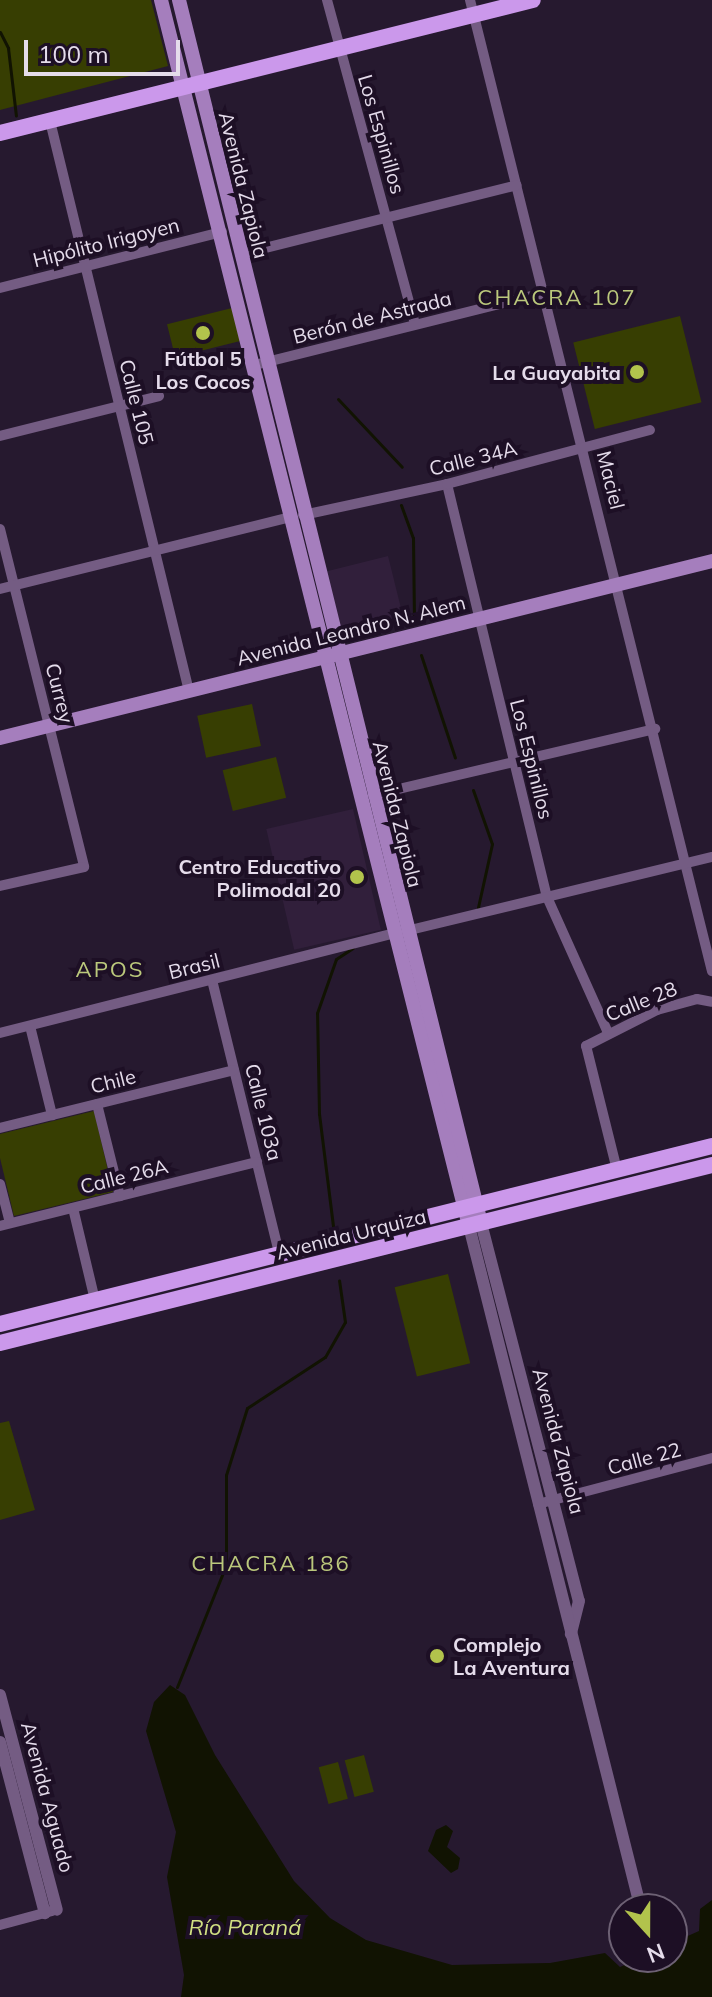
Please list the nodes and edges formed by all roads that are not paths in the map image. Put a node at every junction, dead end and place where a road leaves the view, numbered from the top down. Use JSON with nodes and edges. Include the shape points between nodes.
{"nodes":[{"id":1,"x":161,"y":0,"type":"edge"},
{"id":2,"x":179,"y":0,"type":"edge"},
{"id":3,"x":327,"y":0,"type":"edge"},
{"id":4,"x":533,"y":0,"type":"edge"},
{"id":5,"x":472,"y":7,"type":"edge"},
{"id":6,"x":339,"y":48,"type":"junction"},
{"id":7,"x":190,"y":86,"type":"junction"},
{"id":8,"x":50,"y":121,"type":"junction"},
{"id":9,"x":0,"y":133,"type":"edge"},
{"id":10,"x":517,"y":185,"type":"junction"},
{"id":11,"x":387,"y":217,"type":"junction"},
{"id":12,"x":222,"y":232,"type":"junction"},
{"id":13,"x":241,"y":254,"type":"junction"},
{"id":14,"x":85,"y":267,"type":"junction"},
{"id":15,"x":0,"y":288,"type":"edge"},
{"id":16,"x":544,"y":293,"type":"junction"},
{"id":17,"x":415,"y":324,"type":"junction"},
{"id":18,"x":262,"y":364,"type":"junction"},
{"id":19,"x":159,"y":396,"type":"dead end"},
{"id":20,"x":119,"y":407,"type":"junction"},
{"id":21,"x":650,"y":430,"type":"dead end"},
{"id":22,"x":0,"y":436,"type":"edge"},
{"id":23,"x":584,"y":449,"type":"junction"},
{"id":24,"x":447,"y":484,"type":"junction"},
{"id":25,"x":297,"y":516,"type":"junction"},
{"id":26,"x":0,"y":529,"type":"edge"},
{"id":27,"x":155,"y":551,"type":"junction"},
{"id":28,"x":712,"y":561,"type":"edge"},
{"id":29,"x":618,"y":584,"type":"junction"},
{"id":30,"x":14,"y":585,"type":"junction"},
{"id":31,"x":0,"y":589,"type":"edge"},
{"id":32,"x":479,"y":618,"type":"junction"},
{"id":33,"x":332,"y":656,"type":"junction"},
{"id":34,"x":189,"y":691,"type":"junction"},
{"id":35,"x":50,"y":726,"type":"junction"},
{"id":36,"x":655,"y":729,"type":"junction"},
{"id":37,"x":0,"y":738,"type":"edge"},
{"id":38,"x":514,"y":761,"type":"junction"},
{"id":39,"x":373,"y":795,"type":"junction"},
{"id":40,"x":712,"y":857,"type":"edge"},
{"id":41,"x":689,"y":863,"type":"junction"},
{"id":42,"x":0,"y":886,"type":"edge"},
{"id":43,"x":547,"y":897,"type":"junction"},
{"id":44,"x":401,"y":932,"type":"junction"},
{"id":45,"x":712,"y":971,"type":"edge"},
{"id":46,"x":212,"y":980,"type":"junction"},
{"id":47,"x":712,"y":1002,"type":"edge"},
{"id":48,"x":30,"y":1026,"type":"junction"},
{"id":49,"x":0,"y":1033,"type":"edge"},
{"id":50,"x":608,"y":1033,"type":"junction"},
{"id":51,"x":234,"y":1070,"type":"junction"},
{"id":52,"x":97,"y":1104,"type":"junction"},
{"id":53,"x":52,"y":1115,"type":"junction"},
{"id":54,"x":0,"y":1128,"type":"edge"},
{"id":55,"x":712,"y":1146,"type":"edge"},
{"id":56,"x":257,"y":1162,"type":"junction"},
{"id":57,"x":712,"y":1165,"type":"edge"},
{"id":58,"x":617,"y":1170,"type":"junction"},
{"id":59,"x":0,"y":1184,"type":"edge"},
{"id":60,"x":120,"y":1196,"type":"junction"},
{"id":61,"x":471,"y":1207,"type":"junction"},
{"id":62,"x":73,"y":1208,"type":"junction"},
{"id":63,"x":475,"y":1224,"type":"junction"},
{"id":64,"x":5,"y":1225,"type":"edge"},
{"id":65,"x":279,"y":1253,"type":"junction"},
{"id":66,"x":95,"y":1300,"type":"junction"},
{"id":67,"x":0,"y":1324,"type":"edge"},
{"id":68,"x":0,"y":1343,"type":"edge"},
{"id":69,"x":712,"y":1458,"type":"edge"},
{"id":70,"x":553,"y":1500,"type":"junction"},
{"id":71,"x":538,"y":1504,"type":"junction"},
{"id":72,"x":571,"y":1634,"type":"junction"},
{"id":73,"x":0,"y":1695,"type":"edge"},
{"id":74,"x":0,"y":1742,"type":"edge"},
{"id":75,"x":5,"y":1779,"type":"edge"},
{"id":76,"x":637,"y":1893,"type":"edge"},
{"id":77,"x":44,"y":1913,"type":"junction"},
{"id":78,"x":0,"y":1925,"type":"edge"}],
"edges":[{"from":1,"to":7,"type":"main road","name":"Avenida Zapiola"},
{"from":2,"to":7,"type":"main road","name":"Avenida Zapiola"},
{"from":3,"to":6,"type":"street","name":"Los Espinillos"},
{"from":4,"to":5,"type":"main road"},
{"from":5,"to":6,"type":"main road"},
{"from":5,"to":10,"type":"street","name":"Maciel"},
{"from":6,"to":7,"type":"main road"},
{"from":6,"to":11,"type":"street","name":"Los Espinillos"},
{"from":7,"to":8,"type":"main road"},
{"from":7,"to":12,"type":"main road","name":"Avenida Zapiola"},
{"from":7,"to":13,"type":"main road","name":"Avenida Zapiola"},
{"from":8,"to":9,"type":"main road"},
{"from":8,"to":14,"type":"street","name":"Calle 105"},
{"from":10,"to":11,"type":"street"},
{"from":10,"to":16,"type":"street","name":"Maciel"},
{"from":11,"to":13,"type":"street"},
{"from":11,"to":17,"type":"street","name":"Los Espinillos"},
{"from":12,"to":14,"type":"street","name":"Hipólito Irigoyen"},
{"from":12,"to":18,"type":"main road","name":"Avenida Zapiola"},
{"from":13,"to":18,"type":"main road","name":"Avenida Zapiola"},
{"from":14,"to":15,"type":"street","name":"Hipólito Irigoyen"},
{"from":14,"to":20,"type":"street","name":"Calle 105"},
{"from":16,"to":17,"type":"street","name":"Berón de Astrada"},
{"from":16,"to":23,"type":"street","name":"Maciel"},
{"from":17,"to":18,"type":"street","name":"Berón de Astrada"},
{"from":18,"to":25,"type":"main road","name":"Avenida Zapiola"},
{"from":19,"to":20,"type":"street"},
{"from":20,"to":22,"type":"street"},
{"from":20,"to":27,"type":"street","name":"Calle 105"},
{"from":21,"to":23,"type":"street","name":"Calle 34A"},
{"from":23,"to":24,"type":"street","name":"Calle 34A"},
{"from":23,"to":29,"type":"street","name":"Maciel"},
{"from":24,"to":25,"type":"street","name":"Calle 34A"},
{"from":24,"to":32,"type":"street","name":"Los Espinillos"},
{"from":25,"to":27,"type":"street","name":"Calle 34A"},
{"from":25,"to":33,"type":"main road","name":"Avenida Zapiola"},
{"from":26,"to":30,"type":"street","name":"Currey"},
{"from":27,"to":30,"type":"street","name":"Calle 34A"},
{"from":27,"to":34,"type":"street","name":"Calle 105"},
{"from":28,"to":29,"type":"main road","name":"Avenida Leandro N. Alem"},
{"from":29,"to":32,"type":"main road","name":"Avenida Leandro N. Alem"},
{"from":29,"to":36,"type":"street","name":"Maciel"},
{"from":30,"to":31,"type":"street","name":"Calle 34A"},
{"from":30,"to":35,"type":"street","name":"Currey"},
{"from":32,"to":33,"type":"main road","name":"Avenida Leandro N. Alem"},
{"from":32,"to":38,"type":"street","name":"Los Espinillos"},
{"from":33,"to":34,"type":"main road","name":"Avenida Leandro N. Alem"},
{"from":33,"to":39,"type":"main road","name":"Avenida Zapiola"},
{"from":33,"to":44,"type":"main road","name":"Avenida Zapiola"},
{"from":34,"to":35,"type":"main road","name":"Avenida Leandro N. Alem"},
{"from":35,"to":37,"type":"main road","name":"Avenida Leandro N. Alem"},
{"from":35,"to":42,"type":"street","name":"Currey","via":[[84,867]]},
{"from":36,"to":38,"type":"street"},
{"from":36,"to":41,"type":"street","name":"Maciel"},
{"from":38,"to":39,"type":"street"},
{"from":38,"to":43,"type":"street","name":"Los Espinillos"},
{"from":39,"to":44,"type":"main road","name":"Avenida Zapiola"},
{"from":40,"to":41,"type":"street","name":"Brasil"},
{"from":41,"to":43,"type":"street","name":"Brasil"},
{"from":41,"to":45,"type":"street","name":"Maciel"},
{"from":43,"to":44,"type":"street","name":"Brasil"},
{"from":43,"to":50,"type":"street","name":"Los Espinillos"},
{"from":44,"to":46,"type":"street","name":"Brasil"},
{"from":44,"to":61,"type":"main road","name":"Avenida Zapiola"},
{"from":46,"to":48,"type":"street","name":"Brasil"},
{"from":46,"to":51,"type":"street","name":"Calle 103a"},
{"from":47,"to":50,"type":"street","name":"Calle 28","via":[[697,999],[657,1010]]},
{"from":48,"to":49,"type":"street","name":"Brasil"},
{"from":48,"to":53,"type":"street"},
{"from":50,"to":58,"type":"street","name":"Calle 28","via":[[586,1046]]},
{"from":51,"to":52,"type":"street","name":"Chile"},
{"from":51,"to":56,"type":"street","name":"Calle 103a"},
{"from":52,"to":53,"type":"street","name":"Chile"},
{"from":52,"to":60,"type":"street"},
{"from":53,"to":54,"type":"street","name":"Chile"},
{"from":55,"to":58,"type":"main road","name":"Avenida Urquiza"},
{"from":56,"to":60,"type":"street","name":"Calle 26A"},
{"from":56,"to":65,"type":"street","name":"Calle 103a"},
{"from":57,"to":63,"type":"main road","name":"Avenida Urquiza"},
{"from":58,"to":61,"type":"main road","name":"Avenida Urquiza"},
{"from":59,"to":64,"type":"street"},
{"from":60,"to":62,"type":"street","name":"Calle 26A"},
{"from":61,"to":63,"type":"main road","name":"Avenida Zapiola"},
{"from":61,"to":65,"type":"main road","name":"Avenida Urquiza"},
{"from":62,"to":64,"type":"street","name":"Calle 26A"},
{"from":62,"to":66,"type":"street"},
{"from":63,"to":68,"type":"main road","name":"Avenida Urquiza"},
{"from":63,"to":70,"type":"street","name":"Avenida Zapiola"},
{"from":63,"to":71,"type":"street","name":"Avenida Zapiola"},
{"from":65,"to":66,"type":"main road","name":"Avenida Urquiza"},
{"from":66,"to":67,"type":"main road","name":"Avenida Urquiza"},
{"from":69,"to":70,"type":"street","name":"Calle 22"},
{"from":70,"to":71,"type":"street","name":"Calle 22"},
{"from":70,"to":72,"type":"street","name":"Avenida Zapiola","via":[[579,1601]]},
{"from":71,"to":72,"type":"street","name":"Avenida Zapiola"},
{"from":72,"to":76,"type":"street","name":"Avenida Zapiola"},
{"from":73,"to":77,"type":"street","name":"Avenida Aguado"},
{"from":74,"to":75,"type":"street","name":"Avenida Aguado"},
{"from":75,"to":77,"type":"street","name":"Avenida Aguado"},
{"from":77,"to":78,"type":"street"}]}
